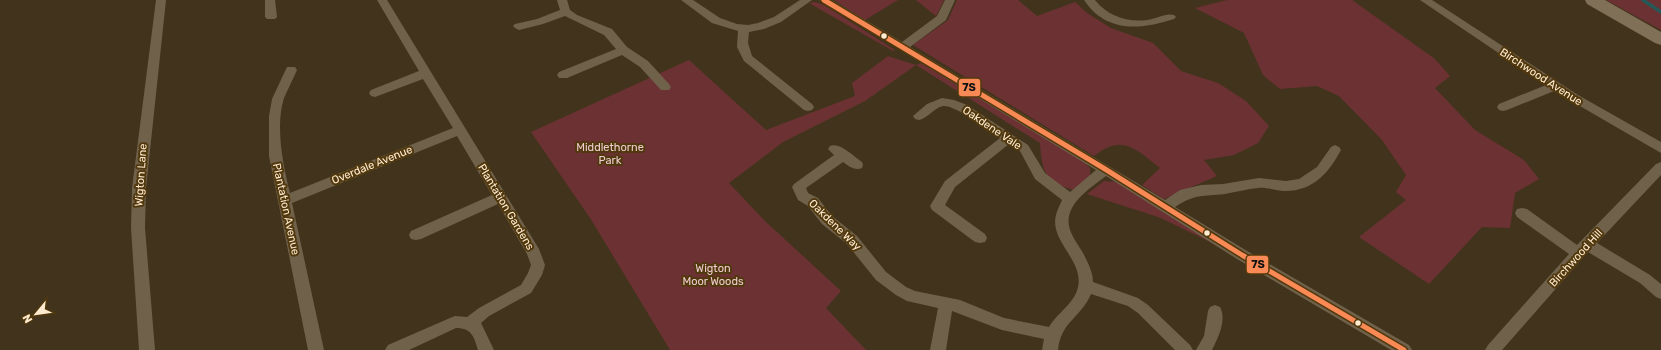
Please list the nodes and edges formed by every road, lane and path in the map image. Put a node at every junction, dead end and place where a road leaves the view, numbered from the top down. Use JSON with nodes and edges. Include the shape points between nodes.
{"nodes":[{"id":1,"x":161,"y":0,"type":"edge"},
{"id":2,"x":270,"y":0,"type":"edge"},
{"id":3,"x":382,"y":0,"type":"edge"},
{"id":4,"x":562,"y":0,"type":"edge"},
{"id":5,"x":686,"y":0,"type":"edge"},
{"id":6,"x":807,"y":0,"type":"edge"},
{"id":7,"x":824,"y":0,"type":"edge"},
{"id":8,"x":950,"y":0,"type":"edge"},
{"id":9,"x":1089,"y":0,"type":"edge"},
{"id":10,"x":1425,"y":0,"type":"edge"},
{"id":11,"x":1593,"y":0,"type":"edge"},
{"id":12,"x":566,"y":12,"type":"junction"},
{"id":13,"x":271,"y":17,"type":"dead end"},
{"id":14,"x":1170,"y":17,"type":"dead end"},
{"id":15,"x":519,"y":26,"type":"dead end"},
{"id":16,"x":744,"y":28,"type":"junction"},
{"id":17,"x":1661,"y":39,"type":"edge"},
{"id":18,"x":623,"y":50,"type":"junction"},
{"id":19,"x":906,"y":53,"type":"junction"},
{"id":20,"x":291,"y":70,"type":"dead end"},
{"id":21,"x":426,"y":73,"type":"junction"},
{"id":22,"x":562,"y":75,"type":"dead end"},
{"id":23,"x":1554,"y":86,"type":"junction"},
{"id":24,"x":665,"y":87,"type":"dead end"},
{"id":25,"x":375,"y":93,"type":"dead end"},
{"id":26,"x":808,"y":106,"type":"dead end"},
{"id":27,"x":1503,"y":107,"type":"dead end"},
{"id":28,"x":919,"y":116,"type":"dead end"},
{"id":29,"x":460,"y":130,"type":"junction"},
{"id":30,"x":1008,"y":138,"type":"junction"},
{"id":31,"x":1661,"y":148,"type":"edge"},
{"id":32,"x":1335,"y":150,"type":"dead end"},
{"id":33,"x":857,"y":165,"type":"dead end"},
{"id":34,"x":1661,"y":167,"type":"edge"},
{"id":35,"x":1105,"y":169,"type":"junction"},
{"id":36,"x":500,"y":197,"type":"junction"},
{"id":37,"x":1071,"y":200,"type":"junction"},
{"id":38,"x":284,"y":201,"type":"junction"},
{"id":39,"x":1164,"y":207,"type":"junction"},
{"id":40,"x":1522,"y":213,"type":"dead end"},
{"id":41,"x":416,"y":235,"type":"dead end"},
{"id":42,"x":980,"y":238,"type":"dead end"},
{"id":43,"x":1583,"y":249,"type":"junction"},
{"id":44,"x":1086,"y":286,"type":"junction"},
{"id":45,"x":1661,"y":293,"type":"edge"},
{"id":46,"x":946,"y":303,"type":"junction"},
{"id":47,"x":1215,"y":311,"type":"dead end"},
{"id":48,"x":470,"y":323,"type":"junction"},
{"id":49,"x":1052,"y":334,"type":"junction"},
{"id":50,"x":147,"y":350,"type":"edge"},
{"id":51,"x":316,"y":350,"type":"edge"},
{"id":52,"x":393,"y":350,"type":"edge"},
{"id":53,"x":486,"y":350,"type":"edge"},
{"id":54,"x":938,"y":350,"type":"edge"},
{"id":55,"x":1050,"y":350,"type":"edge"},
{"id":56,"x":1185,"y":350,"type":"edge"},
{"id":57,"x":1204,"y":350,"type":"edge"},
{"id":58,"x":1404,"y":350,"type":"edge"},
{"id":59,"x":1493,"y":350,"type":"edge"}],
"edges":[{"from":1,"to":50,"type":"street","name":"Wigton Lane","via":[[139,188],[138,228]]},
{"from":2,"to":13,"type":"street"},
{"from":3,"to":21,"type":"street","name":"Plantation Gardens"},
{"from":4,"to":12,"type":"street"},
{"from":5,"to":16,"type":"street","via":[[713,20],[724,25]]},
{"from":6,"to":16,"type":"street","via":[[774,22]]},
{"from":7,"to":19,"type":"street"},
{"from":8,"to":19,"type":"street","via":[[942,18]]},
{"from":9,"to":14,"type":"street","via":[[1097,10],[1118,21],[1148,23]]},
{"from":10,"to":23,"type":"street","name":"Birchwood Avenue"},
{"from":11,"to":17,"type":"highway"},
{"from":12,"to":15,"type":"street"},
{"from":12,"to":18,"type":"street","via":[[608,32]]},
{"from":16,"to":26,"type":"street","via":[[743,50],[748,58]]},
{"from":18,"to":22,"type":"street"},
{"from":18,"to":24,"type":"street","via":[[651,71]]},
{"from":19,"to":35,"type":"street"},
{"from":20,"to":38,"type":"street","name":"Plantation Avenue","via":[[278,98],[275,116],[275,156]]},
{"from":21,"to":25,"type":"street"},
{"from":21,"to":29,"type":"street","name":"Plantation Gardens"},
{"from":23,"to":27,"type":"street"},
{"from":23,"to":31,"type":"street","name":"Birchwood Avenue"},
{"from":28,"to":30,"type":"street","name":"Oakdene Vale","via":[[936,104],[952,103]]},
{"from":29,"to":36,"type":"street","name":"Plantation Gardens"},
{"from":29,"to":38,"type":"street","name":"Overdale Avenue"},
{"from":30,"to":37,"type":"street","name":"Oakdene Vale","via":[[1024,148],[1040,176]]},
{"from":30,"to":42,"type":"street","via":[[950,184],[937,206]]},
{"from":32,"to":39,"type":"street","via":[[1322,170],[1302,184],[1286,186],[1259,183],[1201,190],[1185,194]]},
{"from":33,"to":46,"type":"street","name":"Oakdene Way","via":[[839,152],[802,184],[799,187],[800,191],[852,240],[882,276],[901,291],[912,297]]},
{"from":34,"to":43,"type":"street","name":"Birchwood Hill"},
{"from":35,"to":37,"type":"street"},
{"from":35,"to":39,"type":"street"},
{"from":36,"to":41,"type":"street"},
{"from":36,"to":48,"type":"street","name":"Plantation Gardens","via":[[534,253],[538,265],[526,289],[484,312]]},
{"from":37,"to":44,"type":"street","via":[[1066,206],[1062,225],[1084,266]]},
{"from":38,"to":51,"type":"street","name":"Plantation Avenue"},
{"from":39,"to":58,"type":"street"},
{"from":40,"to":43,"type":"street"},
{"from":43,"to":45,"type":"street","via":[[1645,279]]},
{"from":43,"to":59,"type":"street","name":"Birchwood Hill"},
{"from":44,"to":49,"type":"street","via":[[1083,296]]},
{"from":44,"to":56,"type":"street","via":[[1133,302]]},
{"from":46,"to":49,"type":"street","name":"Oakdene Way","via":[[960,306],[1002,324]]},
{"from":46,"to":54,"type":"street"},
{"from":47,"to":57,"type":"street","via":[[1214,329]]},
{"from":48,"to":52,"type":"street","via":[[455,322]]},
{"from":48,"to":53,"type":"street","via":[[475,326]]},
{"from":49,"to":55,"type":"street"}]}
